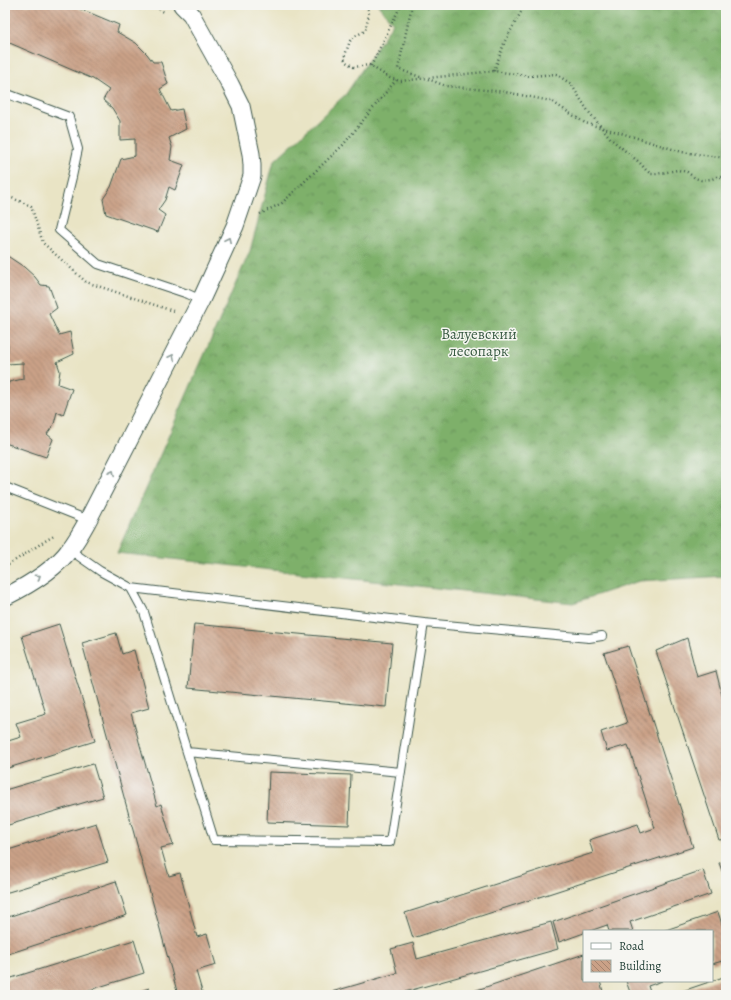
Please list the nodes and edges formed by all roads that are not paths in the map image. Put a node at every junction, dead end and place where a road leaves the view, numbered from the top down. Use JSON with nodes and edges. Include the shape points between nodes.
{"nodes":[{"id":1,"x":182,"y":5,"type":"edge"},
{"id":2,"x":5,"y":93,"type":"edge"},
{"id":3,"x":201,"y":300,"type":"junction"},
{"id":4,"x":5,"y":487,"type":"edge"},
{"id":5,"x":88,"y":520,"type":"junction"},
{"id":6,"x":70,"y":550,"type":"junction"},
{"id":7,"x":131,"y":588,"type":"junction"},
{"id":8,"x":5,"y":597,"type":"edge"},
{"id":9,"x":424,"y":623,"type":"junction"},
{"id":10,"x":602,"y":636,"type":"dead end"},
{"id":11,"x":187,"y":752,"type":"junction"},
{"id":12,"x":401,"y":772,"type":"junction"}],
"edges":[{"from":3,"to":1,"type":"street","one_way":true,"via":[[235,226],[252,176],[252,165],[241,106],[191,14]]},
{"from":2,"to":3,"type":"lane","via":[[69,117],[78,149],[59,230],[98,264]]},
{"from":5,"to":3,"type":"street","one_way":true},
{"from":4,"to":5,"type":"lane"},
{"from":5,"to":6,"type":"street"},
{"from":6,"to":7,"type":"lane"},
{"from":8,"to":6,"type":"street","one_way":true,"via":[[54,566]]},
{"from":7,"to":9,"type":"lane"},
{"from":7,"to":11,"type":"lane","via":[[144,612]]},
{"from":9,"to":10,"type":"lane","via":[[589,638]]},
{"from":9,"to":12,"type":"lane"},
{"from":11,"to":12,"type":"lane"},
{"from":11,"to":12,"type":"lane","via":[[214,840],[390,842]]}]}
